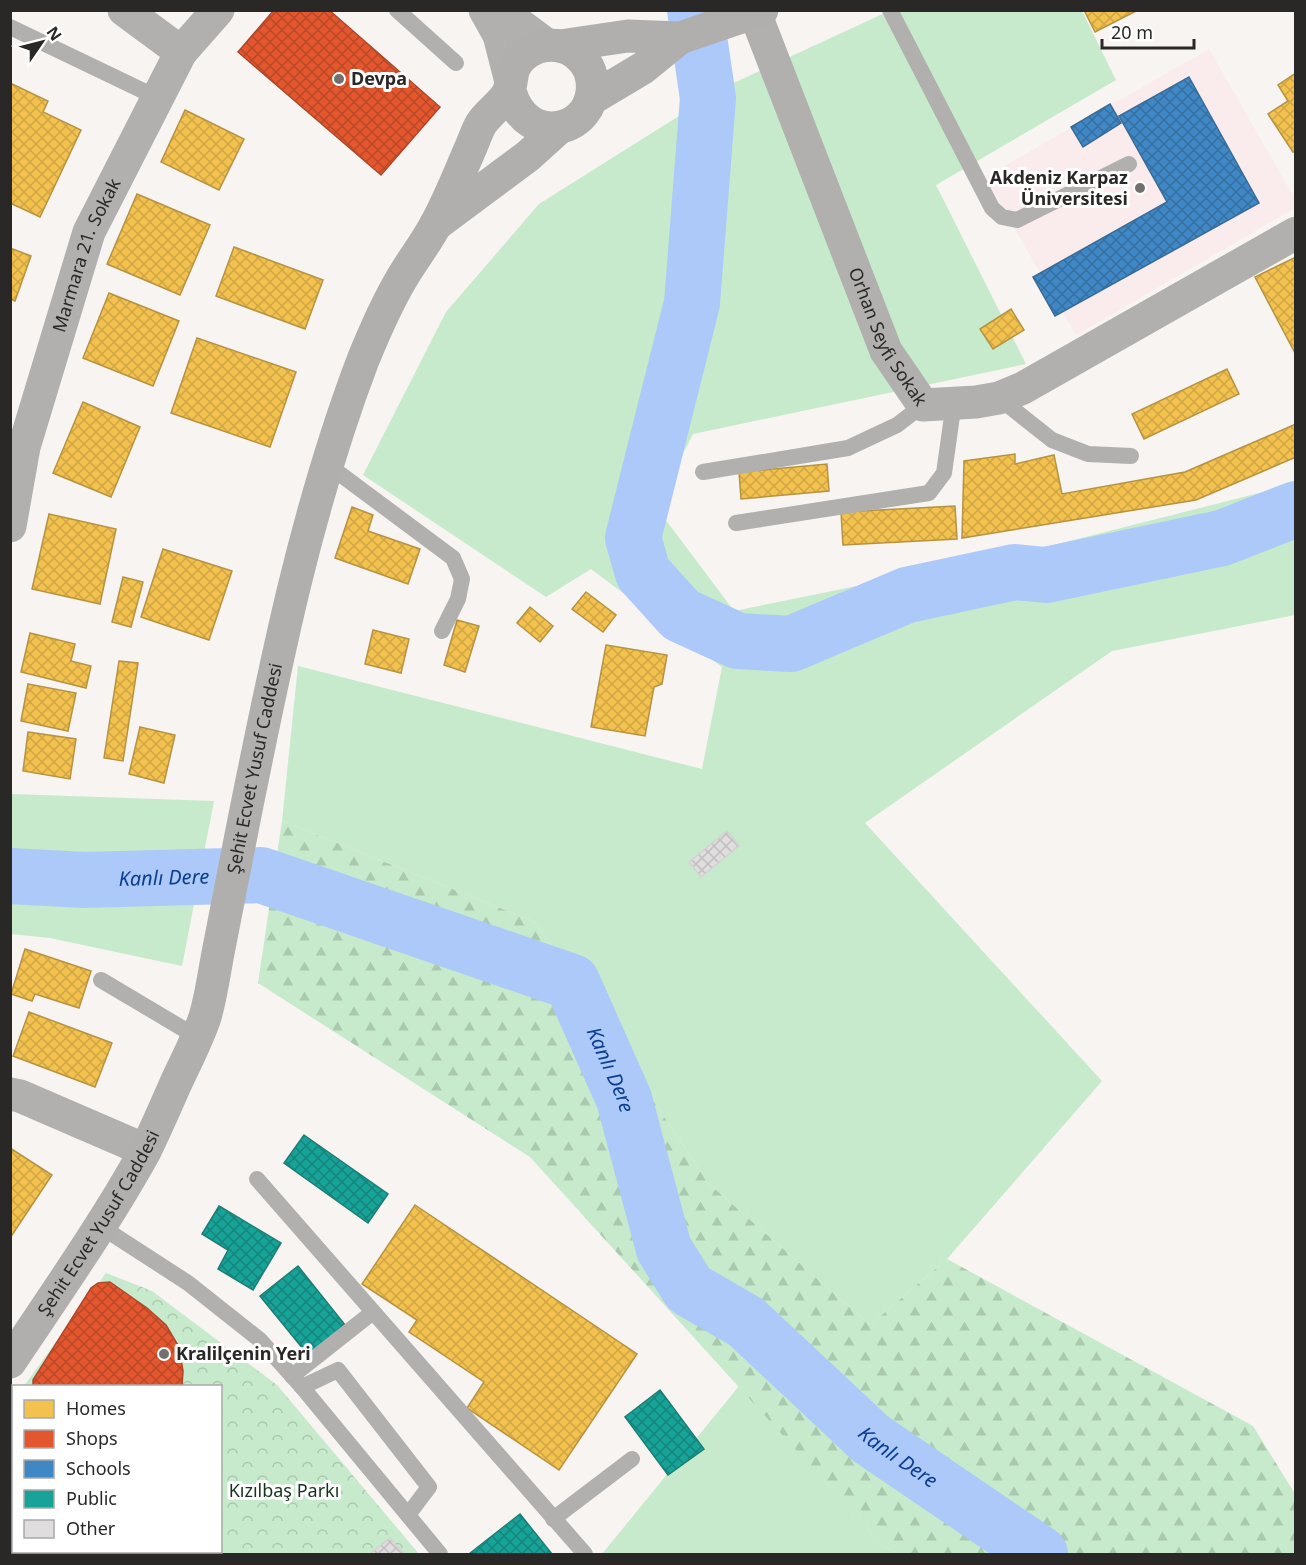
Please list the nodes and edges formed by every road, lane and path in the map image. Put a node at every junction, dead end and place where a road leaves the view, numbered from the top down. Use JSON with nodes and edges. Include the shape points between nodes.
{"nodes":[{"id":1,"x":124,"y":10,"type":"edge"},
{"id":2,"x":218,"y":10,"type":"edge"},
{"id":3,"x":396,"y":10,"type":"edge"},
{"id":4,"x":485,"y":10,"type":"edge"},
{"id":5,"x":500,"y":10,"type":"edge"},
{"id":6,"x":890,"y":10,"type":"edge"},
{"id":7,"x":758,"y":11,"type":"edge"},
{"id":8,"x":10,"y":27,"type":"edge"},
{"id":9,"x":680,"y":38,"type":"junction"},
{"id":10,"x":553,"y":45,"type":"junction"},
{"id":11,"x":182,"y":52,"type":"junction"},
{"id":12,"x":456,"y":63,"type":"dead end"},
{"id":13,"x":510,"y":84,"type":"junction"},
{"id":14,"x":158,"y":98,"type":"junction"},
{"id":15,"x":591,"y":99,"type":"junction"},
{"id":16,"x":559,"y":128,"type":"junction"},
{"id":17,"x":1129,"y":164,"type":"dead end"},
{"id":18,"x":436,"y":224,"type":"junction"},
{"id":19,"x":1296,"y":233,"type":"edge"},
{"id":20,"x":999,"y":398,"type":"junction"},
{"id":21,"x":938,"y":403,"type":"junction"},
{"id":22,"x":17,"y":445,"type":"edge"},
{"id":23,"x":1131,"y":456,"type":"dead end"},
{"id":24,"x":328,"y":465,"type":"junction"},
{"id":25,"x":703,"y":472,"type":"dead end"},
{"id":26,"x":736,"y":523,"type":"dead end"},
{"id":27,"x":10,"y":526,"type":"edge"},
{"id":28,"x":442,"y":632,"type":"dead end"},
{"id":29,"x":101,"y":980,"type":"dead end"},
{"id":30,"x":201,"y":1027,"type":"junction"},
{"id":31,"x":10,"y":1094,"type":"edge"},
{"id":32,"x":145,"y":1150,"type":"junction"},
{"id":33,"x":257,"y":1179,"type":"dead end"},
{"id":34,"x":100,"y":1226,"type":"junction"},
{"id":35,"x":373,"y":1312,"type":"junction"},
{"id":36,"x":10,"y":1362,"type":"edge"},
{"id":37,"x":297,"y":1381,"type":"junction"},
{"id":38,"x":632,"y":1459,"type":"dead end"},
{"id":39,"x":408,"y":1515,"type":"junction"},
{"id":40,"x":553,"y":1519,"type":"junction"},
{"id":41,"x":440,"y":1554,"type":"edge"},
{"id":42,"x":585,"y":1554,"type":"edge"}],
"edges":[{"from":1,"to":11,"type":"street"},
{"from":2,"to":11,"type":"street","name":"Marmara 21. Sokak"},
{"from":3,"to":12,"type":"lane"},
{"from":4,"to":13,"type":"street","via":[[499,35]]},
{"from":5,"to":10,"type":"street"},
{"from":6,"to":17,"type":"lane","via":[[992,208],[1002,217],[1017,220]]},
{"from":7,"to":9,"type":"main road"},
{"from":7,"to":21,"type":"street","name":"Orhan Seyfi Sokak","via":[[886,351]]},
{"from":8,"to":14,"type":"lane"},
{"from":9,"to":10,"type":"main road","via":[[628,36]]},
{"from":9,"to":15,"type":"main road","via":[[643,68]]},
{"from":10,"to":13,"type":"main road","via":[[534,48],[523,56],[515,65]]},
{"from":10,"to":15,"type":"main road","via":[[573,51],[583,60],[593,86]]},
{"from":11,"to":14,"type":"street","name":"Marmara 21. Sokak"},
{"from":13,"to":16,"type":"main road","via":[[513,104],[521,116],[539,126]]},
{"from":13,"to":18,"type":"main road","via":[[481,124]]},
{"from":14,"to":22,"type":"street","name":"Marmara 21. Sokak","via":[[89,232]]},
{"from":15,"to":16,"type":"main road","via":[[579,118]]},
{"from":16,"to":18,"type":"main road"},
{"from":18,"to":24,"type":"main road","name":"Şehit Ecvet Yusuf Caddesi","via":[[399,283],[364,357]]},
{"from":19,"to":20,"type":"street","name":"Orhan Seyfi Sokak"},
{"from":20,"to":21,"type":"street","name":"Orhan Seyfi Sokak"},
{"from":20,"to":23,"type":"lane","via":[[1052,440],[1088,454]]},
{"from":21,"to":25,"type":"lane","via":[[848,448]]},
{"from":21,"to":26,"type":"lane","via":[[944,473],[929,493]]},
{"from":22,"to":27,"type":"street","name":"Marmara 21. Sokak"},
{"from":24,"to":28,"type":"lane","via":[[453,558],[462,579],[458,599]]},
{"from":24,"to":30,"type":"main road","name":"Şehit Ecvet Yusuf Caddesi","via":[[296,573]]},
{"from":29,"to":30,"type":"lane"},
{"from":30,"to":32,"type":"main road","name":"Şehit Ecvet Yusuf Caddesi"},
{"from":31,"to":32,"type":"street"},
{"from":32,"to":34,"type":"main road","name":"Şehit Ecvet Yusuf Caddesi"},
{"from":33,"to":35,"type":"lane"},
{"from":34,"to":36,"type":"main road","name":"Şehit Ecvet Yusuf Caddesi"},
{"from":34,"to":37,"type":"lane","via":[[188,1283],[260,1340]]},
{"from":35,"to":37,"type":"lane"},
{"from":35,"to":40,"type":"lane"},
{"from":37,"to":39,"type":"lane"},
{"from":37,"to":39,"type":"lane","via":[[338,1370],[429,1487]]},
{"from":38,"to":40,"type":"lane"},
{"from":39,"to":41,"type":"lane"},
{"from":40,"to":42,"type":"lane"}]}
